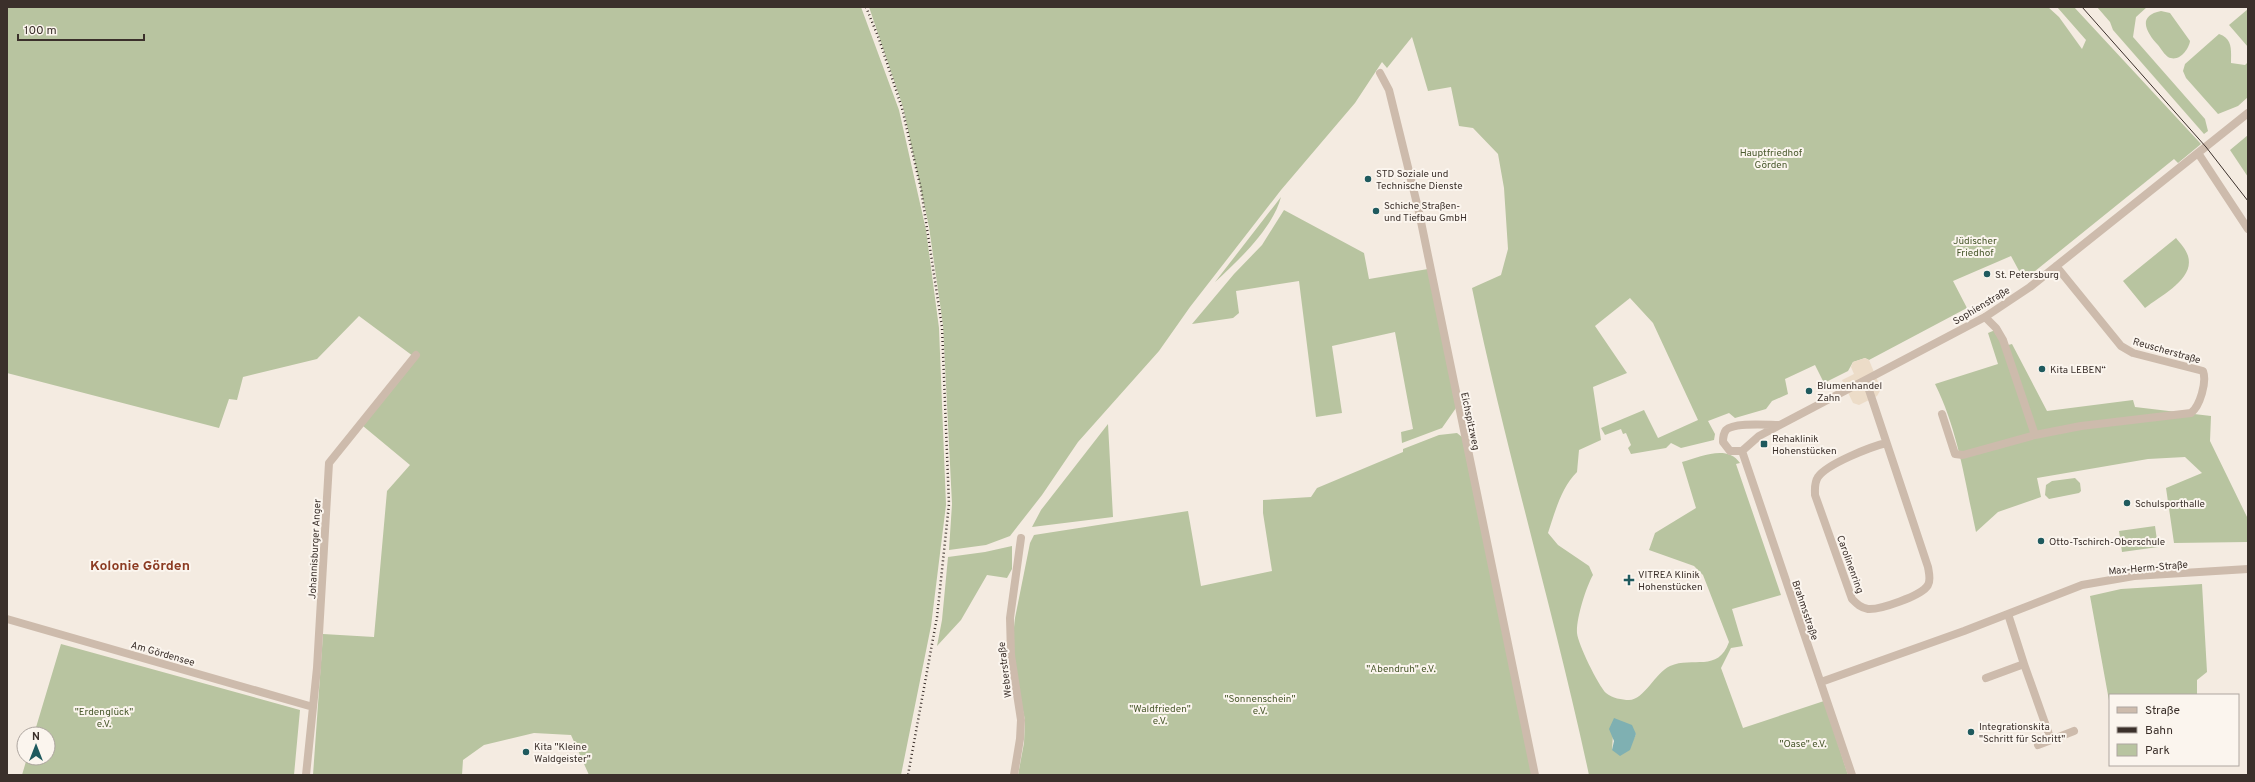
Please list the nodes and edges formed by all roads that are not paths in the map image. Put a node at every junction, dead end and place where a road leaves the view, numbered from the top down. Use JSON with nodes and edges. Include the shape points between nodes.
{"nodes":[{"id":1,"x":1380,"y":73,"type":"dead end"},
{"id":2,"x":2248,"y":113,"type":"edge"},
{"id":3,"x":2198,"y":153,"type":"junction"},
{"id":4,"x":2248,"y":229,"type":"edge"},
{"id":5,"x":2056,"y":266,"type":"junction"},
{"id":6,"x":1985,"y":317,"type":"junction"},
{"id":7,"x":416,"y":355,"type":"dead end"},
{"id":8,"x":1866,"y":381,"type":"junction"},
{"id":9,"x":1942,"y":414,"type":"dead end"},
{"id":10,"x":1780,"y":425,"type":"junction"},
{"id":11,"x":2034,"y":435,"type":"junction"},
{"id":12,"x":1886,"y":443,"type":"junction"},
{"id":13,"x":1742,"y":451,"type":"junction"},
{"id":14,"x":1021,"y":538,"type":"dead end"},
{"id":15,"x":2248,"y":569,"type":"edge"},
{"id":16,"x":2008,"y":614,"type":"junction"},
{"id":17,"x":7,"y":619,"type":"edge"},
{"id":18,"x":2024,"y":664,"type":"junction"},
{"id":19,"x":1986,"y":678,"type":"dead end"},
{"id":20,"x":1821,"y":682,"type":"junction"},
{"id":21,"x":313,"y":707,"type":"junction"},
{"id":22,"x":2074,"y":731,"type":"dead end"},
{"id":23,"x":2051,"y":740,"type":"junction"},
{"id":24,"x":2038,"y":744,"type":"dead end"},
{"id":25,"x":306,"y":775,"type":"edge"},
{"id":26,"x":1014,"y":775,"type":"edge"},
{"id":27,"x":1535,"y":775,"type":"edge"},
{"id":28,"x":1852,"y":775,"type":"edge"}],
"edges":[{"from":1,"to":27,"type":"street","name":"Eichspitzweg","via":[[1389,90],[1419,212]]},
{"from":2,"to":3,"type":"street","name":"Sophienstraße"},
{"from":3,"to":4,"type":"street"},
{"from":3,"to":5,"type":"street","name":"Sophienstraße"},
{"from":5,"to":6,"type":"street","name":"Sophienstraße"},
{"from":5,"to":11,"type":"street","name":"Reuscherstraße","via":[[2120,346],[2133,353],[2203,371],[2206,377],[2197,409],[2191,413],[2081,426]]},
{"from":6,"to":8,"type":"street","name":"Sophienstraße"},
{"from":6,"to":11,"type":"street","via":[[2003,340]]},
{"from":7,"to":21,"type":"street","name":"Johannisburger Anger","via":[[329,463]]},
{"from":8,"to":10,"type":"street","name":"Sophienstraße"},
{"from":8,"to":12,"type":"street","name":"Carolinenring"},
{"from":9,"to":11,"type":"street","name":"Reuscherstraße","via":[[1955,454],[1963,455]]},
{"from":10,"to":13,"type":"street","name":"Sophienstraße","via":[[1759,436]]},
{"from":10,"to":13,"type":"street","name":"Sophienstraße","via":[[1736,426],[1727,429],[1723,442],[1730,451]]},
{"from":12,"to":12,"type":"street","name":"Carolinenring","via":[[1930,577],[1928,586],[1917,595],[1868,609],[1861,607],[1852,599],[1815,496],[1814,485],[1818,477],[1828,469],[1864,449]]},
{"from":13,"to":20,"type":"street","name":"Brahmsstraße"},
{"from":14,"to":26,"type":"street","name":"Weberstraße","via":[[1010,618],[1011,655],[1021,720]]},
{"from":15,"to":16,"type":"street","name":"Max-Herm-Straße","via":[[2120,578],[2082,585]]},
{"from":16,"to":18,"type":"street"},
{"from":16,"to":20,"type":"street","name":"Max-Herm-Straße"},
{"from":17,"to":21,"type":"street","name":"Am Gördensee"},
{"from":18,"to":19,"type":"street"},
{"from":18,"to":23,"type":"street"},
{"from":20,"to":28,"type":"street","name":"Brahmsstraße"},
{"from":21,"to":25,"type":"street","name":"Johannisburger Anger"},
{"from":22,"to":23,"type":"street"},
{"from":23,"to":24,"type":"street"}]}
